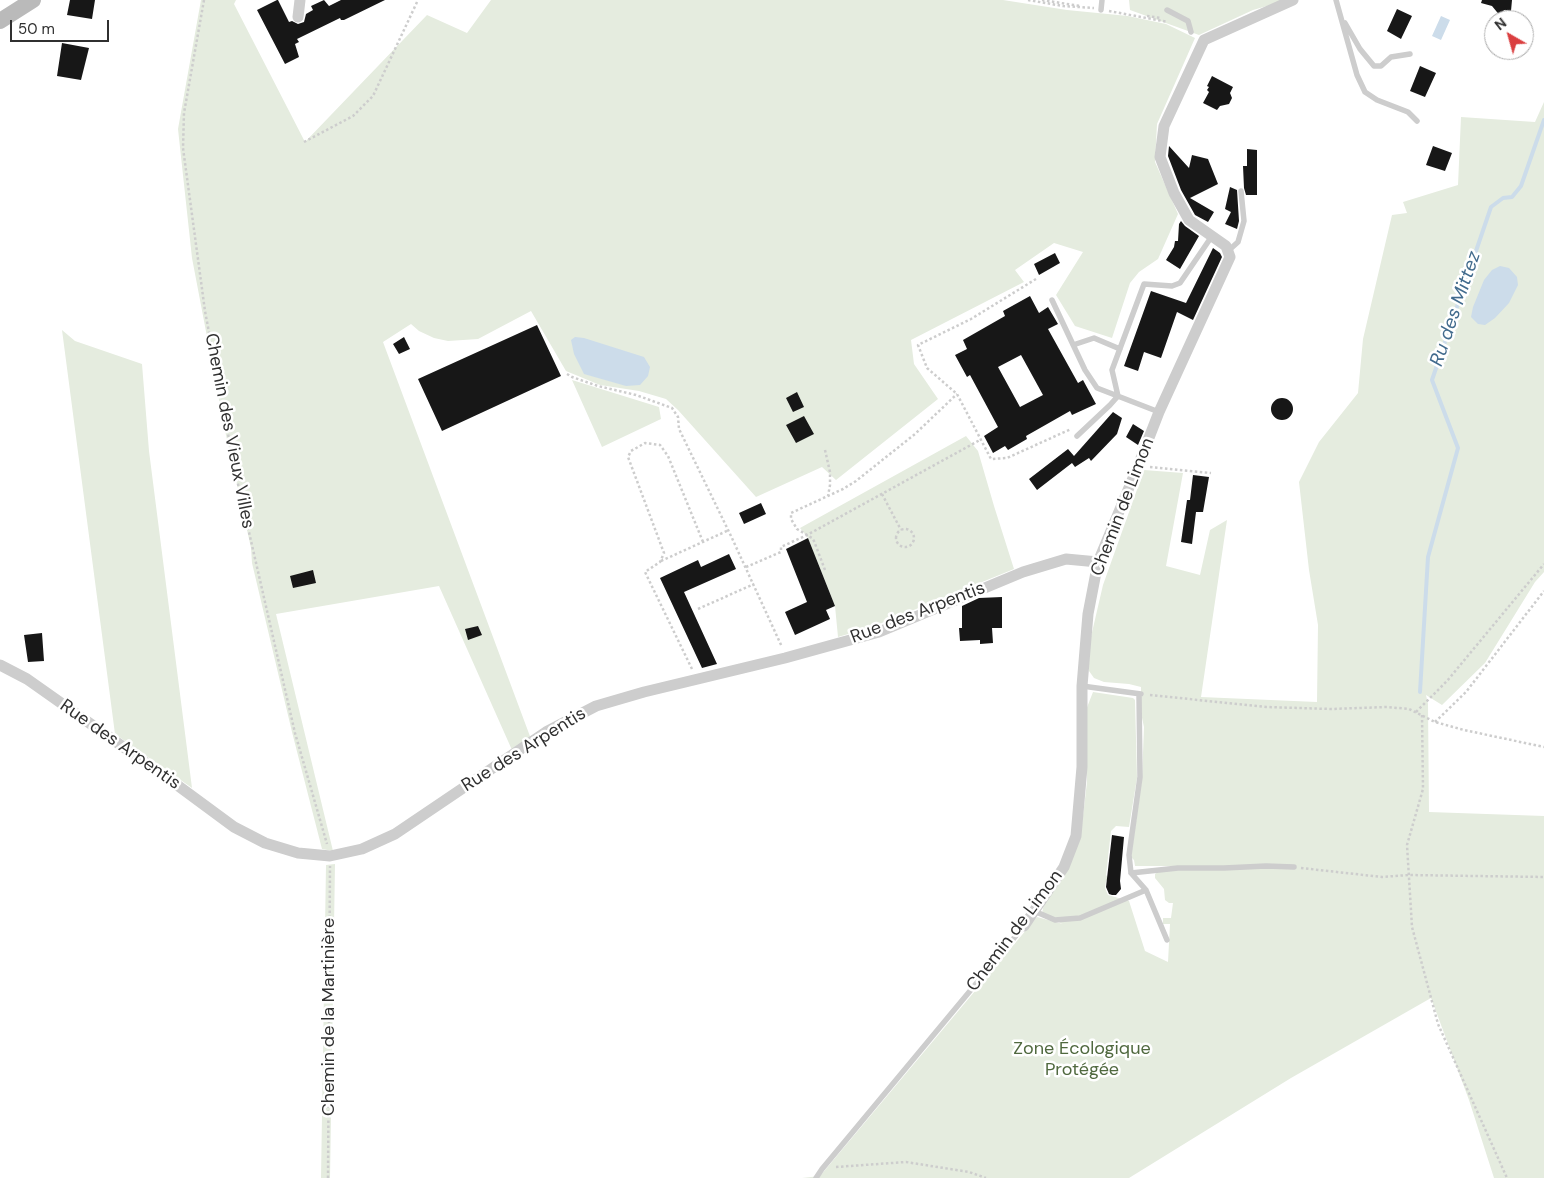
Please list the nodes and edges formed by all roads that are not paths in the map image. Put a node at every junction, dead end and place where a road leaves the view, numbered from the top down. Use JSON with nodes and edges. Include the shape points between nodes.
{"nodes":[{"id":1,"x":33,"y":0,"type":"edge"},
{"id":2,"x":300,"y":0,"type":"edge"},
{"id":3,"x":1102,"y":0,"type":"edge"},
{"id":4,"x":1293,"y":0,"type":"edge"},
{"id":5,"x":1336,"y":0,"type":"edge"},
{"id":6,"x":1101,"y":10,"type":"road end"},
{"id":7,"x":1167,"y":10,"type":"dead end"},
{"id":8,"x":1341,"y":16,"type":"junction"},
{"id":9,"x":298,"y":17,"type":"dead end"},
{"id":10,"x":0,"y":21,"type":"edge"},
{"id":11,"x":1191,"y":32,"type":"road end"},
{"id":12,"x":1410,"y":54,"type":"dead end"},
{"id":13,"x":1417,"y":121,"type":"dead end"},
{"id":14,"x":1241,"y":191,"type":"dead end"},
{"id":15,"x":1212,"y":236,"type":"junction"},
{"id":16,"x":1228,"y":251,"type":"junction"},
{"id":17,"x":1052,"y":300,"type":"dead end"},
{"id":18,"x":1073,"y":345,"type":"junction"},
{"id":19,"x":1120,"y":349,"type":"junction"},
{"id":20,"x":1118,"y":396,"type":"junction"},
{"id":21,"x":1159,"y":412,"type":"junction"},
{"id":22,"x":1077,"y":436,"type":"road end"},
{"id":23,"x":1098,"y":562,"type":"junction"},
{"id":24,"x":0,"y":665,"type":"edge"},
{"id":25,"x":1082,"y":686,"type":"junction"},
{"id":26,"x":1294,"y":867,"type":"road end"},
{"id":27,"x":1130,"y":873,"type":"junction"},
{"id":28,"x":1146,"y":890,"type":"junction"},
{"id":29,"x":1034,"y":911,"type":"junction"},
{"id":30,"x":1024,"y":926,"type":"joint"},
{"id":31,"x":1167,"y":940,"type":"dead end"},
{"id":32,"x":816,"y":1178,"type":"edge"}],
"edges":[{"from":1,"to":10,"type":"main road"},
{"from":2,"to":9,"type":"street"},
{"from":3,"to":6,"type":"lane"},
{"from":4,"to":15,"type":"street","via":[[1204,40],[1164,126],[1160,157],[1174,193],[1188,220]]},
{"from":5,"to":8,"type":"lane"},
{"from":7,"to":11,"type":"lane","via":[[1188,21]]},
{"from":8,"to":12,"type":"lane","via":[[1374,66]]},
{"from":8,"to":13,"type":"lane","via":[[1357,75],[1365,92],[1408,112]]},
{"from":14,"to":16,"type":"lane","via":[[1244,221],[1238,242]]},
{"from":15,"to":16,"type":"street"},
{"from":15,"to":19,"type":"lane","via":[[1180,283],[1172,286],[1144,284]]},
{"from":16,"to":21,"type":"street","name":"Chemin de Limon","via":[[1230,257]]},
{"from":17,"to":18,"type":"lane"},
{"from":18,"to":19,"type":"lane","via":[[1094,338]]},
{"from":18,"to":20,"type":"lane","via":[[1097,388]]},
{"from":19,"to":20,"type":"lane","via":[[1112,370]]},
{"from":20,"to":21,"type":"lane"},
{"from":20,"to":22,"type":"lane"},
{"from":21,"to":23,"type":"street","name":"Chemin de Limon"},
{"from":23,"to":24,"type":"street","name":"Rue des Arpentis","via":[[1066,559],[1023,572],[879,632],[596,706],[546,732],[395,834],[362,849],[330,856],[298,853],[265,843],[234,827],[27,679]]},
{"from":23,"to":25,"type":"street","name":"Chemin de Limon","via":[[1088,614]]},
{"from":25,"to":27,"type":"lane","via":[[1140,694],[1140,777],[1129,855]]},
{"from":25,"to":29,"type":"street","name":"Chemin de Limon","via":[[1082,767],[1076,836],[1064,868]]},
{"from":26,"to":27,"type":"lane","via":[[1178,868]]},
{"from":27,"to":28,"type":"lane"},
{"from":28,"to":29,"type":"lane","via":[[1080,918],[1055,920]]},
{"from":28,"to":31,"type":"lane"},
{"from":29,"to":30,"type":"street","name":"Chemin de Limon"},
{"from":30,"to":32,"type":"lane","name":"Chemin de Limon"}]}
